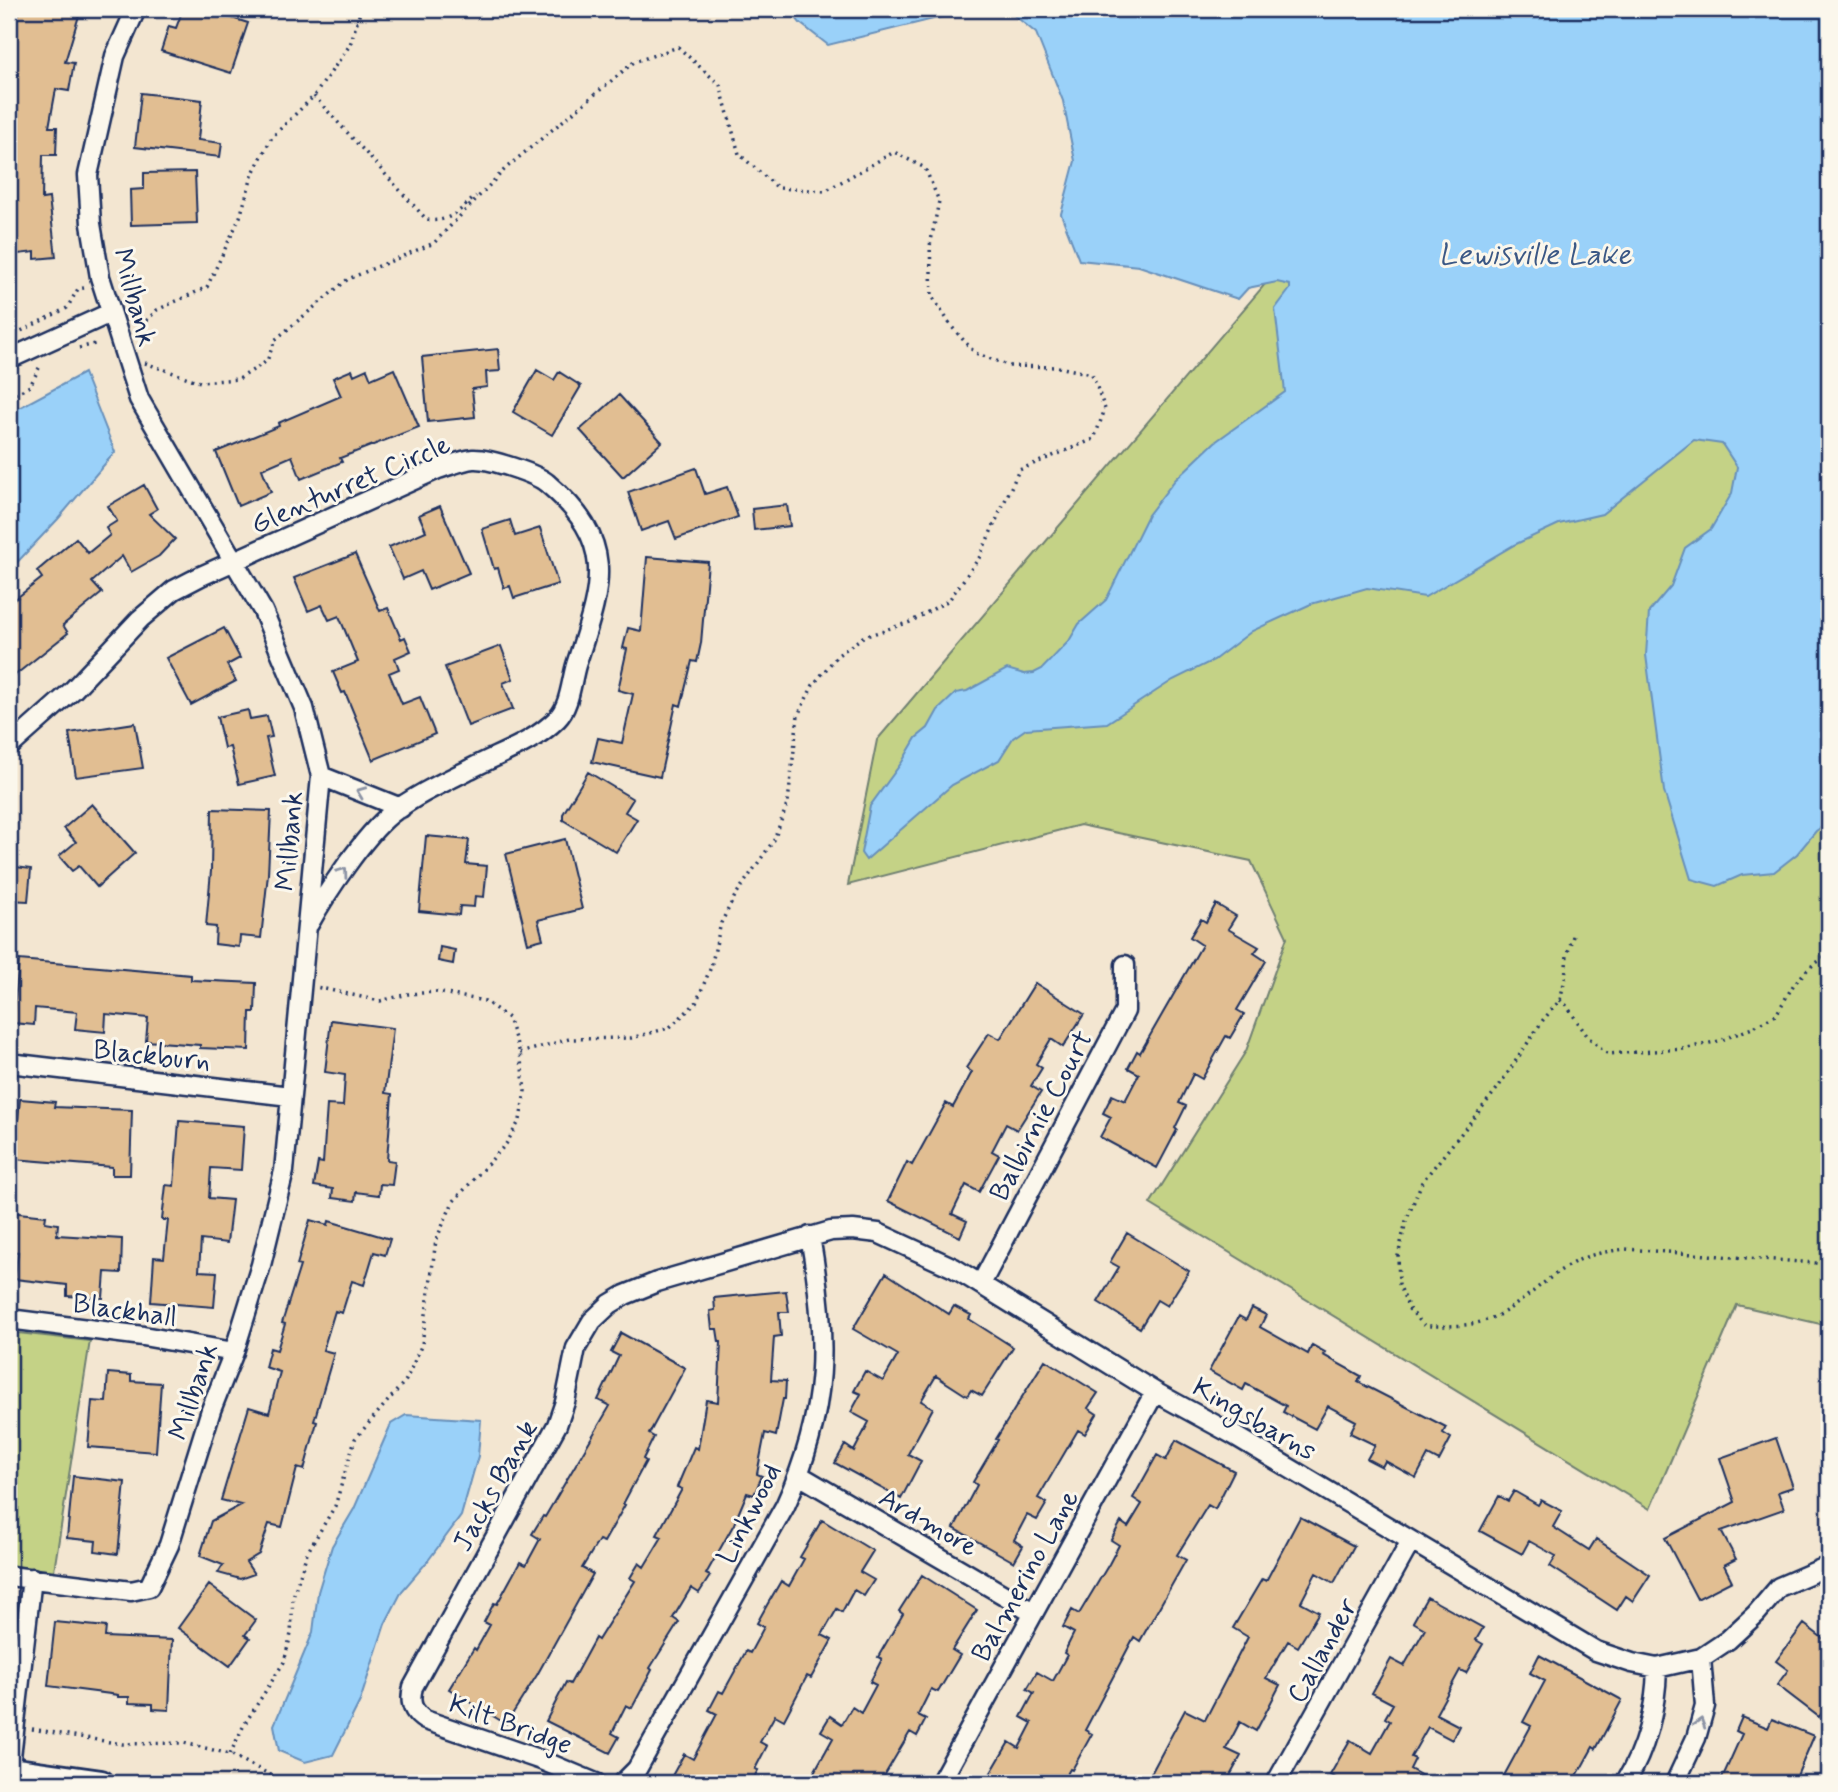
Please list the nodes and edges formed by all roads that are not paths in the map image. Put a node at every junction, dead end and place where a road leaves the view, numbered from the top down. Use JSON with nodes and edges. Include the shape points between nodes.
{"nodes":[{"id":1,"x":136,"y":9,"type":"edge"},
{"id":2,"x":110,"y":313,"type":"junction"},
{"id":3,"x":9,"y":359,"type":"edge"},
{"id":4,"x":235,"y":560,"type":"junction"},
{"id":5,"x":9,"y":747,"type":"edge"},
{"id":6,"x":321,"y":776,"type":"junction"},
{"id":7,"x":401,"y":808,"type":"junction"},
{"id":8,"x":306,"y":929,"type":"junction"},
{"id":9,"x":1125,"y":965,"type":"dead end"},
{"id":10,"x":9,"y":1063,"type":"edge"},
{"id":11,"x":290,"y":1096,"type":"junction"},
{"id":12,"x":810,"y":1237,"type":"junction"},
{"id":13,"x":981,"y":1284,"type":"junction"},
{"id":14,"x":625,"y":1295,"type":"joint"},
{"id":15,"x":9,"y":1320,"type":"edge"},
{"id":16,"x":234,"y":1352,"type":"junction"},
{"id":17,"x":1155,"y":1392,"type":"junction"},
{"id":18,"x":799,"y":1475,"type":"junction"},
{"id":19,"x":1411,"y":1541,"type":"junction"},
{"id":20,"x":1829,"y":1573,"type":"edge"},
{"id":21,"x":9,"y":1576,"type":"edge"},
{"id":22,"x":32,"y":1578,"type":"junction"},
{"id":23,"x":1033,"y":1612,"type":"junction"},
{"id":24,"x":1701,"y":1658,"type":"junction"},
{"id":25,"x":1657,"y":1668,"type":"junction"},
{"id":26,"x":412,"y":1706,"type":"joint"},
{"id":27,"x":9,"y":1771,"type":"edge"},
{"id":28,"x":101,"y":1783,"type":"edge"},
{"id":29,"x":596,"y":1783,"type":"edge"},
{"id":30,"x":624,"y":1783,"type":"edge"},
{"id":31,"x":940,"y":1783,"type":"edge"},
{"id":32,"x":1276,"y":1783,"type":"edge"},
{"id":33,"x":1626,"y":1783,"type":"edge"},
{"id":34,"x":1675,"y":1783,"type":"edge"}],
"edges":[{"from":1,"to":2,"type":"street","name":"Millbank","via":[[115,56],[88,175],[91,224]]},
{"from":2,"to":3,"type":"street"},
{"from":2,"to":4,"type":"street","name":"Millbank","via":[[139,400]]},
{"from":4,"to":5,"type":"street","name":"Glenturret Circle","via":[[174,590]]},
{"from":4,"to":6,"type":"street","name":"Millbank","via":[[263,611],[304,708]]},
{"from":4,"to":7,"type":"street","name":"Glenturret Circle","via":[[438,469],[475,459],[544,480],[580,515],[598,556],[599,576],[590,623],[559,717],[534,739],[470,768]]},
{"from":7,"to":6,"type":"street","one_way":true},
{"from":6,"to":8,"type":"street","name":"Millbank"},
{"from":8,"to":7,"type":"street","name":"Glenturret Circle","one_way":true,"via":[[344,870]]},
{"from":8,"to":11,"type":"street","name":"Millbank"},
{"from":9,"to":13,"type":"street","name":"Balbirnie Court","via":[[1125,1011]]},
{"from":10,"to":11,"type":"street","name":"Blackburn"},
{"from":11,"to":16,"type":"street","name":"Millbank","via":[[284,1171]]},
{"from":12,"to":13,"type":"street","name":"Kingsbarns","via":[[843,1230],[878,1233]]},
{"from":12,"to":14,"type":"street","name":"Kingsbarns"},
{"from":12,"to":18,"type":"street","name":"Linkwood","via":[[822,1317],[822,1373]]},
{"from":13,"to":17,"type":"street","name":"Kingsbarns"},
{"from":14,"to":26,"type":"street","name":"Jacks Bank","via":[[597,1314],[580,1338],[557,1425],[413,1687]]},
{"from":15,"to":16,"type":"street","name":"Blackhall"},
{"from":16,"to":22,"type":"street","name":"Millbank","via":[[169,1545],[149,1587],[106,1590]]},
{"from":17,"to":19,"type":"street","name":"Kingsbarns"},
{"from":17,"to":23,"type":"street","name":"Balmerino Lane"},
{"from":18,"to":23,"type":"street","name":"Ardmore"},
{"from":18,"to":30,"type":"street","name":"Linkwood","via":[[637,1769]]},
{"from":19,"to":25,"type":"street","name":"Kingsbarns","via":[[1596,1651]]},
{"from":19,"to":32,"type":"street","name":"Callander"},
{"from":20,"to":24,"type":"street","name":"Kingsbarns","via":[[1821,1569],[1779,1587],[1728,1640]]},
{"from":21,"to":22,"type":"street"},
{"from":22,"to":27,"type":"street"},
{"from":23,"to":31,"type":"street","name":"Balmerino Lane"},
{"from":24,"to":25,"type":"street","name":"Kingsbarns"},
{"from":34,"to":24,"type":"street","one_way":true,"via":[[1705,1706]]},
{"from":25,"to":33,"type":"street","via":[[1649,1730]]},
{"from":26,"to":29,"type":"street","name":"Kilt Bridge","via":[[425,1720]]},
{"from":27,"to":28,"type":"main road"}]}
